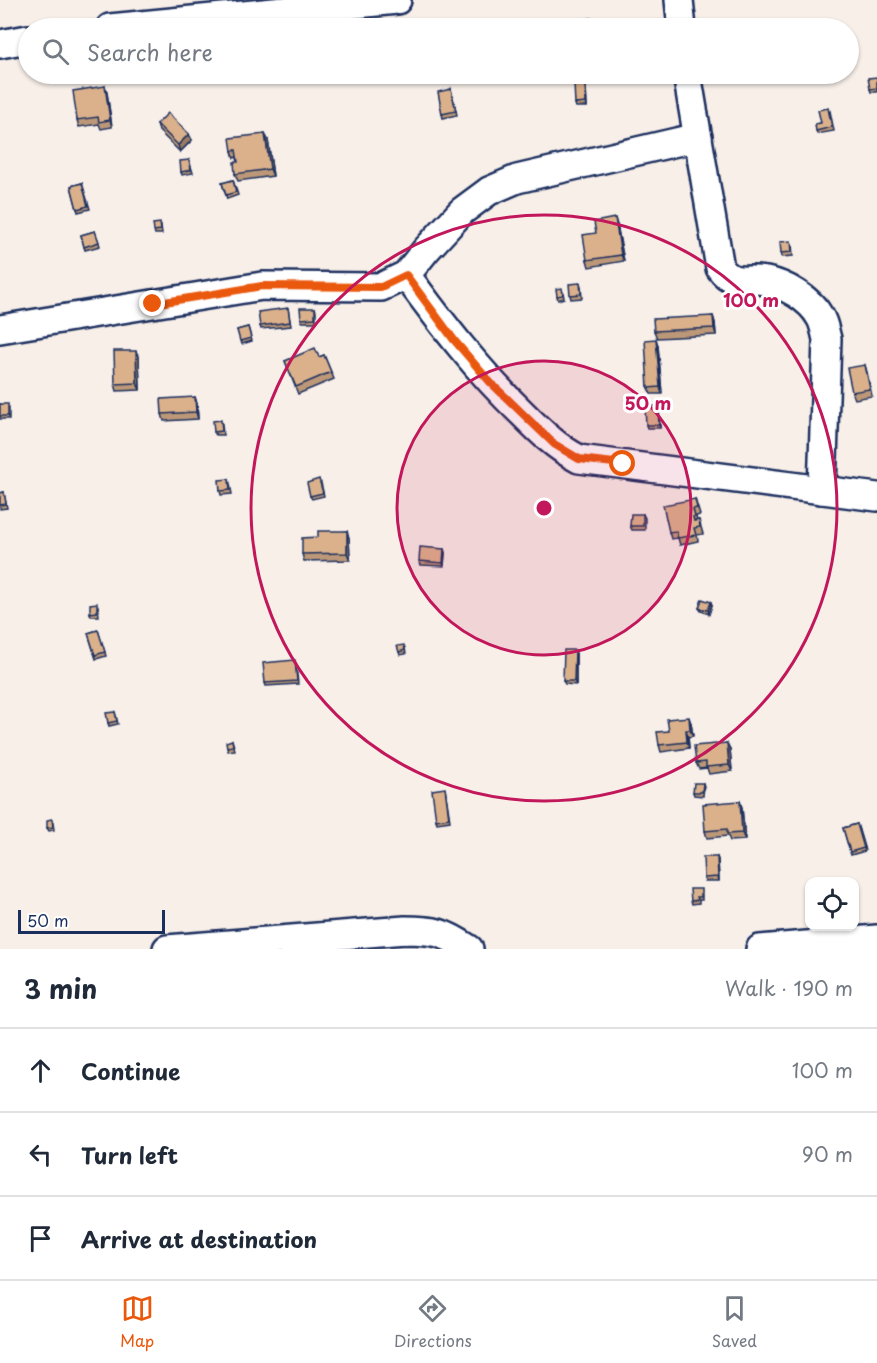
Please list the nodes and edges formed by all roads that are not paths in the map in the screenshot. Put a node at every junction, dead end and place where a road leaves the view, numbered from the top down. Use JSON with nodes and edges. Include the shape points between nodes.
{"nodes":[{"id":1,"x":397,"y":0,"type":"edge"},
{"id":2,"x":679,"y":0,"type":"edge"},
{"id":3,"x":212,"y":18,"type":"edge"},
{"id":4,"x":681,"y":18,"type":"edge"},
{"id":5,"x":18,"y":41,"type":"edge"},
{"id":6,"x":0,"y":44,"type":"edge"},
{"id":7,"x":689,"y":84,"type":"edge"},
{"id":8,"x":698,"y":137,"type":"junction"},
{"id":9,"x":406,"y":275,"type":"junction"},
{"id":10,"x":0,"y":329,"type":"edge"},
{"id":11,"x":822,"y":490,"type":"junction"},
{"id":12,"x":877,"y":497,"type":"edge"},
{"id":13,"x":877,"y":939,"type":"edge"},
{"id":14,"x":806,"y":947,"type":"edge"},
{"id":15,"x":166,"y":949,"type":"edge"},
{"id":16,"x":469,"y":949,"type":"edge"},
{"id":17,"x":760,"y":949,"type":"edge"}],
"edges":[{"from":1,"to":3,"type":"street"},
{"from":2,"to":4,"type":"street"},
{"from":5,"to":6,"type":"street"},
{"from":7,"to":8,"type":"street"},
{"from":8,"to":9,"type":"street","via":[[517,179],[489,191],[462,212]]},
{"from":8,"to":11,"type":"street","via":[[720,268],[735,280],[766,281],[784,287],[808,302],[825,328]]},
{"from":9,"to":10,"type":"street","via":[[381,287],[262,286]]},
{"from":9,"to":11,"type":"street","via":[[490,382],[567,453],[579,459]]},
{"from":11,"to":12,"type":"street"},
{"from":13,"to":14,"type":"street"},
{"from":14,"to":17,"type":"street"},
{"from":15,"to":16,"type":"street","via":[[428,930],[449,936]]}]}
